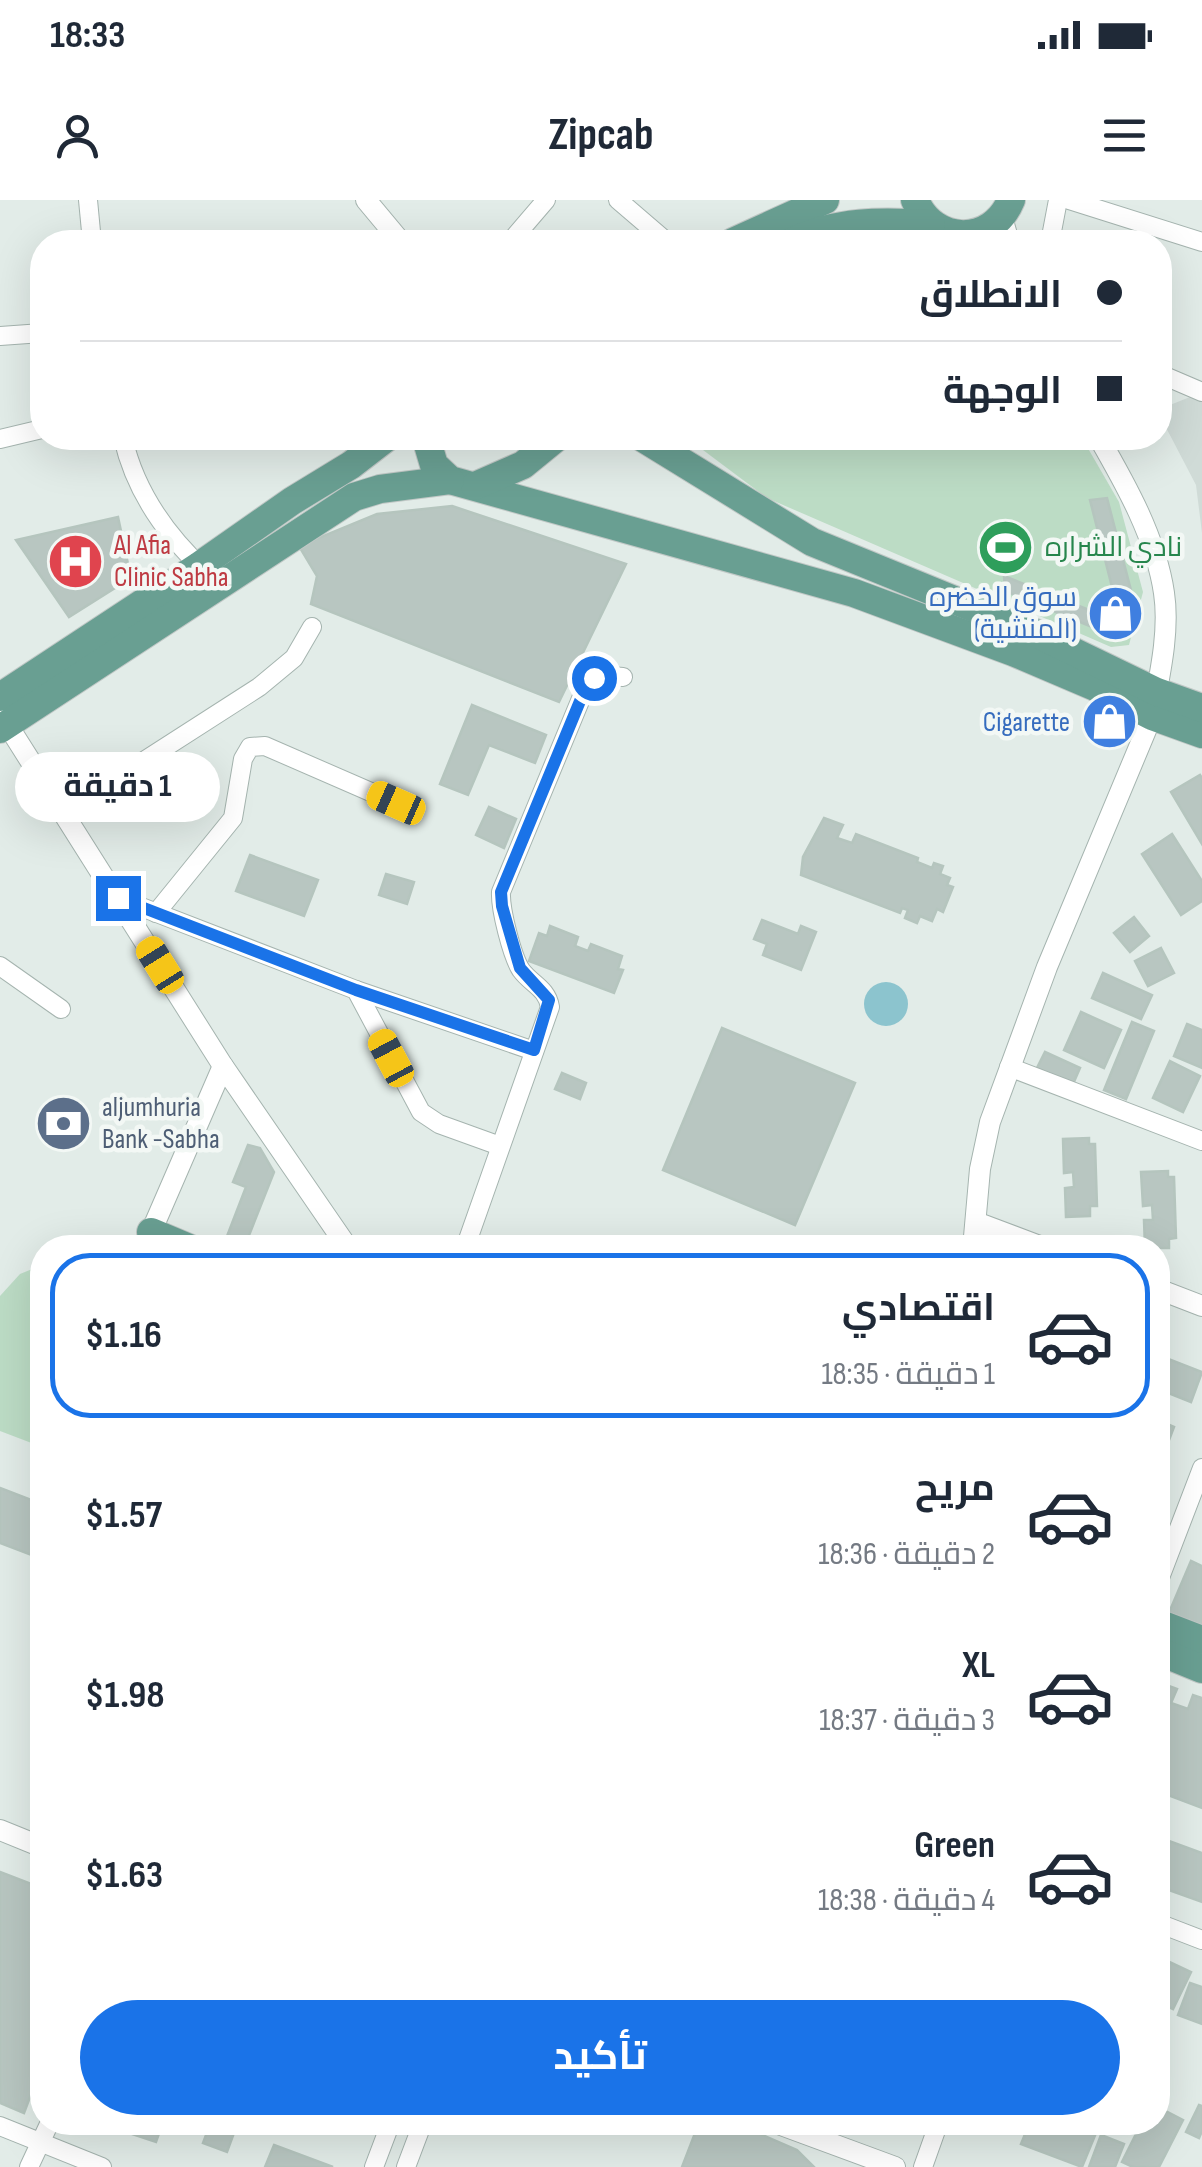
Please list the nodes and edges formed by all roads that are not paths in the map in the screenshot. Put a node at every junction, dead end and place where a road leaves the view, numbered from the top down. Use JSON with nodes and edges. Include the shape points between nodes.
{"nodes":[{"id":1,"x":88,"y":200,"type":"edge"},
{"id":2,"x":366,"y":200,"type":"edge"},
{"id":3,"x":546,"y":200,"type":"edge"},
{"id":4,"x":825,"y":200,"type":"edge"},
{"id":5,"x":1058,"y":200,"type":"edge"},
{"id":6,"x":1069,"y":200,"type":"edge"},
{"id":7,"x":629,"y":203,"type":"edge"},
{"id":8,"x":938,"y":225,"type":"edge"},
{"id":9,"x":91,"y":230,"type":"edge"},
{"id":10,"x":391,"y":230,"type":"edge"},
{"id":11,"x":520,"y":230,"type":"edge"},
{"id":12,"x":655,"y":230,"type":"edge"},
{"id":13,"x":759,"y":230,"type":"edge"},
{"id":14,"x":821,"y":230,"type":"edge"},
{"id":15,"x":963,"y":230,"type":"edge"},
{"id":16,"x":1052,"y":230,"type":"edge"},
{"id":17,"x":1164,"y":230,"type":"edge"},
{"id":18,"x":1172,"y":233,"type":"edge"},
{"id":19,"x":1202,"y":242,"type":"edge"},
{"id":20,"x":30,"y":334,"type":"edge"},
{"id":21,"x":0,"y":336,"type":"edge"},
{"id":22,"x":1172,"y":379,"type":"edge"},
{"id":23,"x":1202,"y":392,"type":"edge"},
{"id":24,"x":30,"y":432,"type":"edge"},
{"id":25,"x":0,"y":439,"type":"edge"},
{"id":26,"x":126,"y":450,"type":"edge"},
{"id":27,"x":370,"y":450,"type":"edge"},
{"id":28,"x":430,"y":450,"type":"edge"},
{"id":29,"x":541,"y":450,"type":"edge"},
{"id":30,"x":662,"y":450,"type":"edge"},
{"id":31,"x":1106,"y":450,"type":"edge"},
{"id":32,"x":463,"y":483,"type":"junction"},
{"id":33,"x":210,"y":576,"type":"junction"},
{"id":34,"x":312,"y":627,"type":"dead end"},
{"id":35,"x":623,"y":678,"type":"dead end"},
{"id":36,"x":0,"y":697,"type":"edge"},
{"id":37,"x":1154,"y":704,"type":"junction"},
{"id":38,"x":1202,"y":708,"type":"edge"},
{"id":39,"x":2,"y":722,"type":"edge"},
{"id":40,"x":1202,"y":734,"type":"edge"},
{"id":41,"x":396,"y":803,"type":"dead end"},
{"id":42,"x":63,"y":813,"type":"junction"},
{"id":43,"x":118,"y":898,"type":"junction"},
{"id":44,"x":156,"y":913,"type":"junction"},
{"id":45,"x":0,"y":966,"type":"edge"},
{"id":46,"x":356,"y":990,"type":"junction"},
{"id":47,"x":60,"y":1009,"type":"dead end"},
{"id":48,"x":534,"y":1050,"type":"junction"},
{"id":49,"x":224,"y":1066,"type":"junction"},
{"id":50,"x":1009,"y":1066,"type":"junction"},
{"id":51,"x":1202,"y":1118,"type":"edge"},
{"id":52,"x":1198,"y":1140,"type":"edge"},
{"id":53,"x":500,"y":1146,"type":"junction"},
{"id":54,"x":976,"y":1222,"type":"junction"},
{"id":55,"x":152,"y":1235,"type":"edge"},
{"id":56,"x":339,"y":1235,"type":"edge"},
{"id":57,"x":469,"y":1235,"type":"edge"},
{"id":58,"x":974,"y":1235,"type":"edge"},
{"id":59,"x":1011,"y":1235,"type":"edge"},
{"id":60,"x":1170,"y":1294,"type":"edge"},
{"id":61,"x":1202,"y":1306,"type":"edge"},
{"id":62,"x":1202,"y":1468,"type":"edge"},
{"id":63,"x":1170,"y":1552,"type":"edge"},
{"id":64,"x":1170,"y":1628,"type":"edge"},
{"id":65,"x":1202,"y":1640,"type":"edge"},
{"id":66,"x":1170,"y":1656,"type":"edge"},
{"id":67,"x":1202,"y":1669,"type":"edge"},
{"id":68,"x":0,"y":1830,"type":"edge"},
{"id":69,"x":30,"y":1842,"type":"edge"},
{"id":70,"x":1170,"y":1928,"type":"edge"},
{"id":71,"x":1202,"y":1940,"type":"edge"},
{"id":72,"x":0,"y":2126,"type":"edge"},
{"id":73,"x":44,"y":2135,"type":"edge"},
{"id":74,"x":386,"y":2135,"type":"edge"},
{"id":75,"x":417,"y":2135,"type":"edge"},
{"id":76,"x":809,"y":2135,"type":"edge"},
{"id":77,"x":934,"y":2135,"type":"edge"},
{"id":78,"x":41,"y":2142,"type":"junction"},
{"id":79,"x":29,"y":2167,"type":"edge"},
{"id":80,"x":102,"y":2167,"type":"edge"},
{"id":81,"x":374,"y":2167,"type":"edge"},
{"id":82,"x":406,"y":2167,"type":"edge"},
{"id":83,"x":895,"y":2167,"type":"edge"},
{"id":84,"x":922,"y":2167,"type":"edge"}],
"edges":[{"from":1,"to":9,"type":"street"},
{"from":2,"to":10,"type":"street"},
{"from":3,"to":11,"type":"street"},
{"from":4,"to":13,"type":"main road"},
{"from":5,"to":16,"type":"street"},
{"from":6,"to":17,"type":"street"},
{"from":7,"to":12,"type":"street"},
{"from":8,"to":14,"type":"main road","via":[[864,222]]},
{"from":8,"to":15,"type":"main road"},
{"from":18,"to":19,"type":"street"},
{"from":20,"to":21,"type":"street"},
{"from":22,"to":23,"type":"street"},
{"from":24,"to":25,"type":"street"},
{"from":26,"to":33,"type":"street","via":[[148,503]]},
{"from":27,"to":33,"type":"main road","via":[[292,501]]},
{"from":28,"to":32,"type":"main road","via":[[434,465]]},
{"from":29,"to":32,"type":"main road","via":[[523,464]]},
{"from":30,"to":37,"type":"main road","via":[[812,542],[1034,633]]},
{"from":31,"to":37,"type":"street","via":[[1163,586]]},
{"from":32,"to":33,"type":"main road","via":[[354,497]]},
{"from":32,"to":37,"type":"main road","via":[[854,593]]},
{"from":33,"to":36,"type":"main road"},
{"from":33,"to":39,"type":"main road"},
{"from":34,"to":42,"type":"street","via":[[294,658],[259,687]]},
{"from":35,"to":48,"type":"street","via":[[598,675],[585,689],[501,892],[520,968],[549,1000]]},
{"from":37,"to":38,"type":"main road"},
{"from":37,"to":40,"type":"main road"},
{"from":37,"to":50,"type":"street"},
{"from":39,"to":42,"type":"street"},
{"from":41,"to":44,"type":"street","via":[[265,746],[250,747],[233,818]]},
{"from":42,"to":43,"type":"street"},
{"from":43,"to":44,"type":"street"},
{"from":43,"to":49,"type":"street"},
{"from":44,"to":46,"type":"street"},
{"from":45,"to":47,"type":"street"},
{"from":46,"to":48,"type":"street"},
{"from":46,"to":53,"type":"street","via":[[421,1112]]},
{"from":48,"to":53,"type":"street"},
{"from":49,"to":55,"type":"street"},
{"from":49,"to":56,"type":"street"},
{"from":50,"to":52,"type":"street"},
{"from":50,"to":54,"type":"street","via":[[984,1143]]},
{"from":51,"to":52,"type":"street"},
{"from":53,"to":57,"type":"street"},
{"from":54,"to":58,"type":"street"},
{"from":54,"to":59,"type":"street"},
{"from":60,"to":61,"type":"street"},
{"from":62,"to":63,"type":"street"},
{"from":64,"to":65,"type":"main road"},
{"from":66,"to":67,"type":"main road"},
{"from":68,"to":69,"type":"street"},
{"from":70,"to":71,"type":"street"},
{"from":72,"to":78,"type":"street"},
{"from":73,"to":78,"type":"street"},
{"from":74,"to":81,"type":"street"},
{"from":75,"to":82,"type":"street"},
{"from":76,"to":83,"type":"street"},
{"from":77,"to":84,"type":"street"},
{"from":78,"to":79,"type":"street"},
{"from":78,"to":80,"type":"street"}]}
